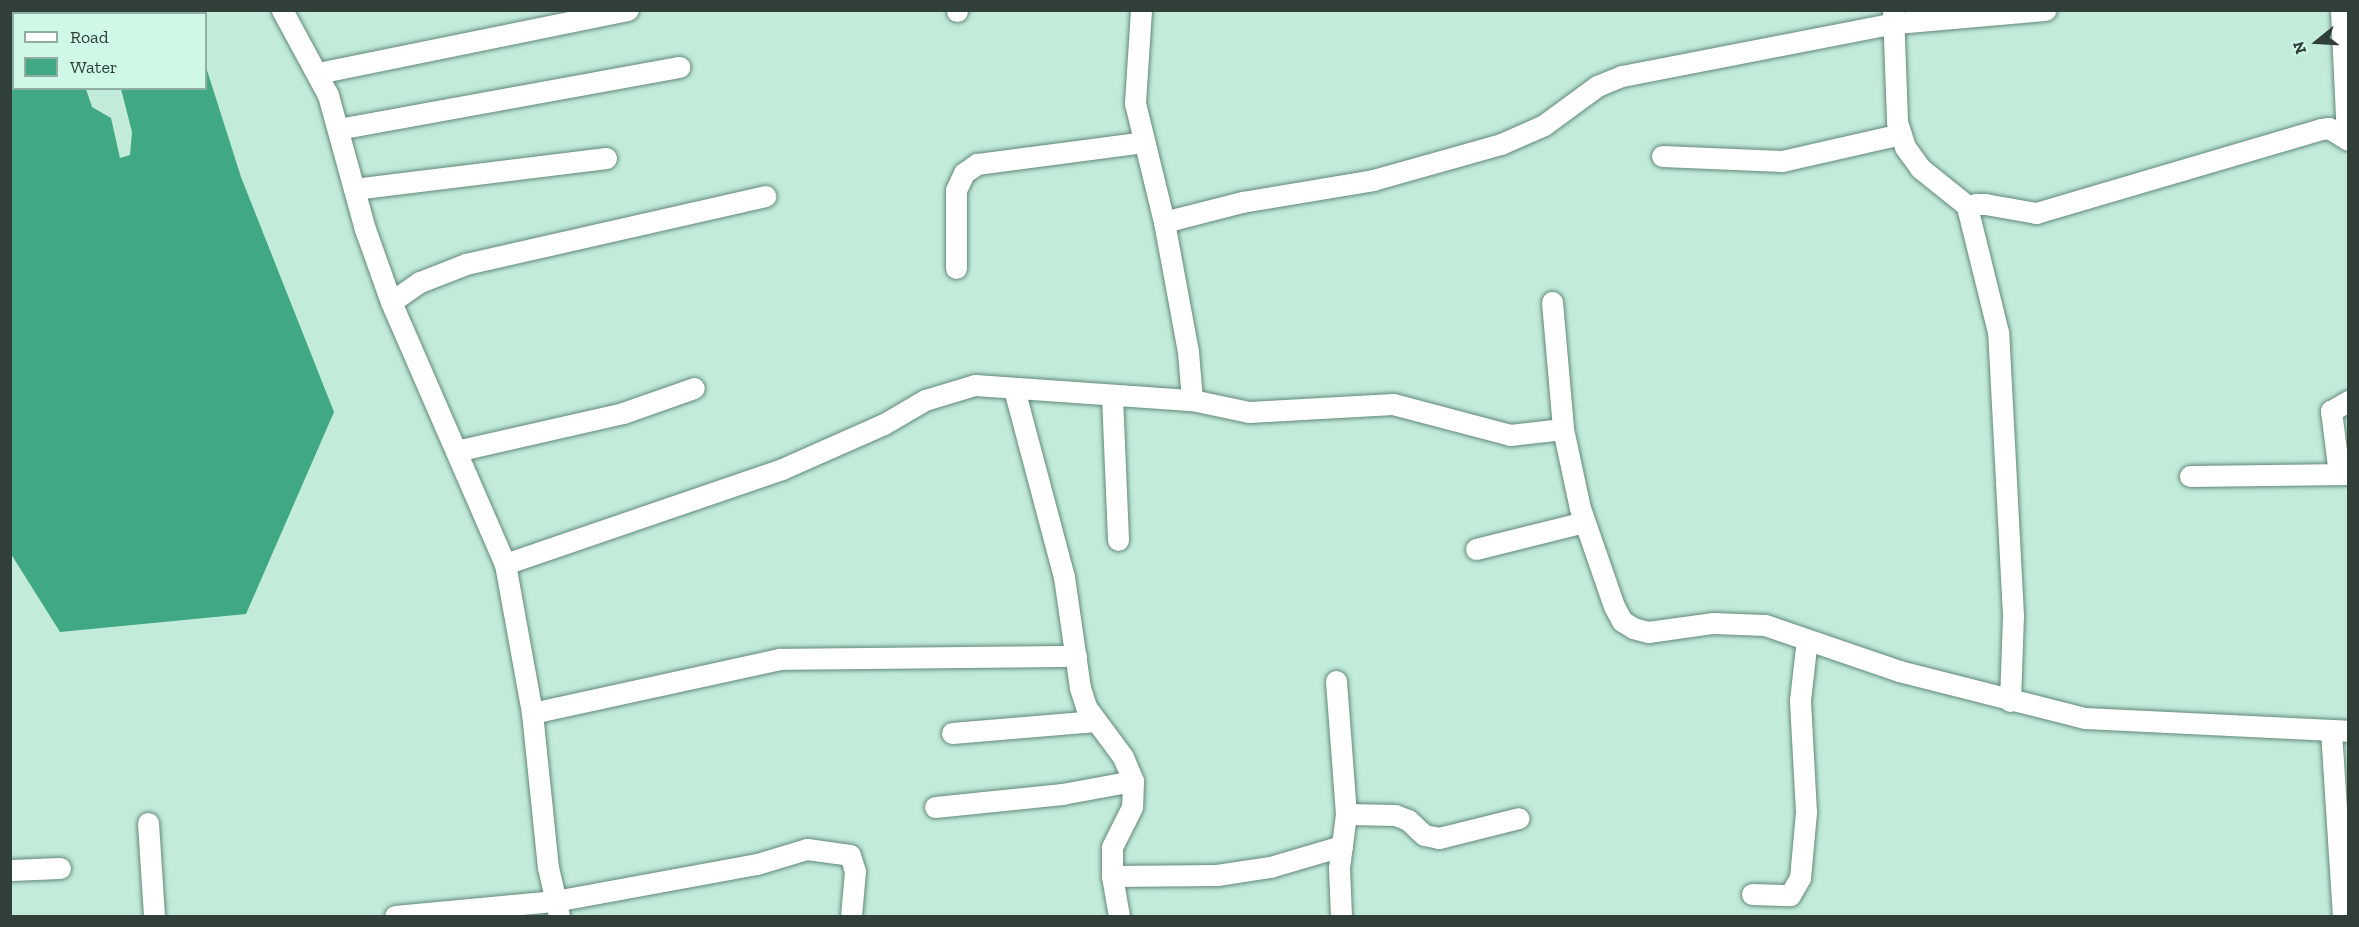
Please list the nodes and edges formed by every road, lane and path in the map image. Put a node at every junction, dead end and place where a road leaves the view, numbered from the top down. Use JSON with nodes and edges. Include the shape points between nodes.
{"nodes":[{"id":1,"x":282,"y":10,"type":"edge"},
{"id":2,"x":628,"y":10,"type":"edge"},
{"id":3,"x":1141,"y":10,"type":"edge"},
{"id":4,"x":2045,"y":10,"type":"edge"},
{"id":5,"x":2341,"y":10,"type":"edge"},
{"id":6,"x":1894,"y":17,"type":"edge"},
{"id":7,"x":678,"y":67,"type":"dead end"},
{"id":8,"x":2346,"y":73,"type":"edge"},
{"id":9,"x":318,"y":74,"type":"junction"},
{"id":10,"x":338,"y":129,"type":"junction"},
{"id":11,"x":1901,"y":134,"type":"junction"},
{"id":12,"x":2348,"y":140,"type":"edge"},
{"id":13,"x":1143,"y":142,"type":"junction"},
{"id":14,"x":1662,"y":156,"type":"dead end"},
{"id":15,"x":606,"y":158,"type":"dead end"},
{"id":16,"x":354,"y":189,"type":"junction"},
{"id":17,"x":765,"y":196,"type":"dead end"},
{"id":18,"x":1970,"y":208,"type":"junction"},
{"id":19,"x":1164,"y":222,"type":"junction"},
{"id":20,"x":956,"y":268,"type":"dead end"},
{"id":21,"x":391,"y":302,"type":"junction"},
{"id":22,"x":1551,"y":302,"type":"dead end"},
{"id":23,"x":694,"y":388,"type":"dead end"},
{"id":24,"x":1014,"y":389,"type":"junction"},
{"id":25,"x":1112,"y":396,"type":"junction"},
{"id":26,"x":1192,"y":400,"type":"junction"},
{"id":27,"x":2349,"y":401,"type":"edge"},
{"id":28,"x":1563,"y":429,"type":"junction"},
{"id":29,"x":456,"y":451,"type":"junction"},
{"id":30,"x":2344,"y":474,"type":"edge"},
{"id":31,"x":2190,"y":476,"type":"dead end"},
{"id":32,"x":1584,"y":522,"type":"junction"},
{"id":33,"x":1118,"y":540,"type":"dead end"},
{"id":34,"x":1476,"y":549,"type":"dead end"},
{"id":35,"x":505,"y":564,"type":"junction"},
{"id":36,"x":1807,"y":639,"type":"junction"},
{"id":37,"x":1076,"y":656,"type":"junction"},
{"id":38,"x":1336,"y":681,"type":"dead end"},
{"id":39,"x":2010,"y":701,"type":"junction"},
{"id":40,"x":532,"y":713,"type":"junction"},
{"id":41,"x":1095,"y":721,"type":"junction"},
{"id":42,"x":2340,"y":731,"type":"edge"},
{"id":43,"x":952,"y":733,"type":"dead end"},
{"id":44,"x":1133,"y":781,"type":"junction"},
{"id":45,"x":935,"y":807,"type":"dead end"},
{"id":46,"x":1346,"y":814,"type":"junction"},
{"id":47,"x":1518,"y":818,"type":"dead end"},
{"id":48,"x":148,"y":823,"type":"dead end"},
{"id":49,"x":1342,"y":846,"type":"junction"},
{"id":50,"x":60,"y":868,"type":"dead end"},
{"id":51,"x":10,"y":870,"type":"edge"},
{"id":52,"x":1112,"y":876,"type":"junction"},
{"id":53,"x":1752,"y":894,"type":"dead end"},
{"id":54,"x":557,"y":909,"type":"edge"},
{"id":55,"x":154,"y":916,"type":"edge"},
{"id":56,"x":395,"y":916,"type":"edge"},
{"id":57,"x":851,"y":916,"type":"edge"},
{"id":58,"x":1119,"y":916,"type":"edge"},
{"id":59,"x":1341,"y":916,"type":"edge"},
{"id":60,"x":2343,"y":916,"type":"edge"}],
"edges":[{"from":1,"to":9,"type":"street"},
{"from":2,"to":9,"type":"street"},
{"from":3,"to":13,"type":"street","via":[[1135,102]]},
{"from":4,"to":6,"type":"street"},
{"from":5,"to":8,"type":"street"},
{"from":6,"to":11,"type":"street","via":[[1897,122]]},
{"from":6,"to":19,"type":"street","via":[[1622,76],[1597,86],[1544,125],[1502,144],[1373,180],[1242,202]]},
{"from":7,"to":10,"type":"street"},
{"from":8,"to":12,"type":"street"},
{"from":9,"to":10,"type":"street"},
{"from":10,"to":16,"type":"street"},
{"from":11,"to":14,"type":"street","via":[[1782,161]]},
{"from":11,"to":18,"type":"street","via":[[1920,168]]},
{"from":12,"to":18,"type":"street","via":[[2329,128],[2321,129],[2036,213],[1994,205]]},
{"from":13,"to":19,"type":"street"},
{"from":13,"to":20,"type":"street","via":[[977,164],[964,173],[956,190]]},
{"from":15,"to":16,"type":"street"},
{"from":16,"to":21,"type":"street"},
{"from":17,"to":21,"type":"street","via":[[466,264],[420,282]]},
{"from":18,"to":39,"type":"street","via":[[1968,217],[1987,277],[1998,332],[2013,615]]},
{"from":19,"to":26,"type":"street","via":[[1188,352]]},
{"from":21,"to":29,"type":"street"},
{"from":22,"to":28,"type":"street"},
{"from":23,"to":29,"type":"street","via":[[623,413]]},
{"from":24,"to":25,"type":"street"},
{"from":24,"to":35,"type":"street","via":[[953,389],[782,470]]},
{"from":24,"to":37,"type":"street","via":[[1064,577]]},
{"from":25,"to":26,"type":"street"},
{"from":25,"to":33,"type":"street"},
{"from":26,"to":28,"type":"street","via":[[1249,412],[1393,404],[1510,435]]},
{"from":27,"to":30,"type":"street","via":[[2331,411]]},
{"from":28,"to":32,"type":"street"},
{"from":29,"to":35,"type":"street"},
{"from":30,"to":31,"type":"street"},
{"from":32,"to":34,"type":"street"},
{"from":32,"to":36,"type":"street","via":[[1614,606],[1622,621],[1633,628],[1648,632],[1713,623],[1765,625]]},
{"from":35,"to":40,"type":"street"},
{"from":36,"to":39,"type":"street","via":[[1899,671]]},
{"from":36,"to":53,"type":"street","via":[[1800,700],[1806,812],[1800,878],[1790,895]]},
{"from":37,"to":40,"type":"street","via":[[779,659]]},
{"from":37,"to":41,"type":"street","via":[[1080,688]]},
{"from":38,"to":46,"type":"street"},
{"from":39,"to":42,"type":"street","via":[[2085,718]]},
{"from":40,"to":54,"type":"street","via":[[548,867]]},
{"from":41,"to":43,"type":"street"},
{"from":41,"to":44,"type":"street","via":[[1123,757]]},
{"from":42,"to":60,"type":"street"},
{"from":44,"to":45,"type":"street","via":[[1062,794]]},
{"from":44,"to":52,"type":"street","via":[[1132,807],[1112,847]]},
{"from":46,"to":47,"type":"street","via":[[1395,815],[1408,820],[1424,835],[1439,838]]},
{"from":46,"to":49,"type":"street"},
{"from":48,"to":55,"type":"street"},
{"from":49,"to":52,"type":"street","via":[[1270,867],[1216,876]]},
{"from":49,"to":59,"type":"street"},
{"from":50,"to":51,"type":"street"},
{"from":52,"to":58,"type":"street"},
{"from":54,"to":56,"type":"street"},
{"from":54,"to":57,"type":"street","via":[[807,849],[850,855],[854,862]]}]}
